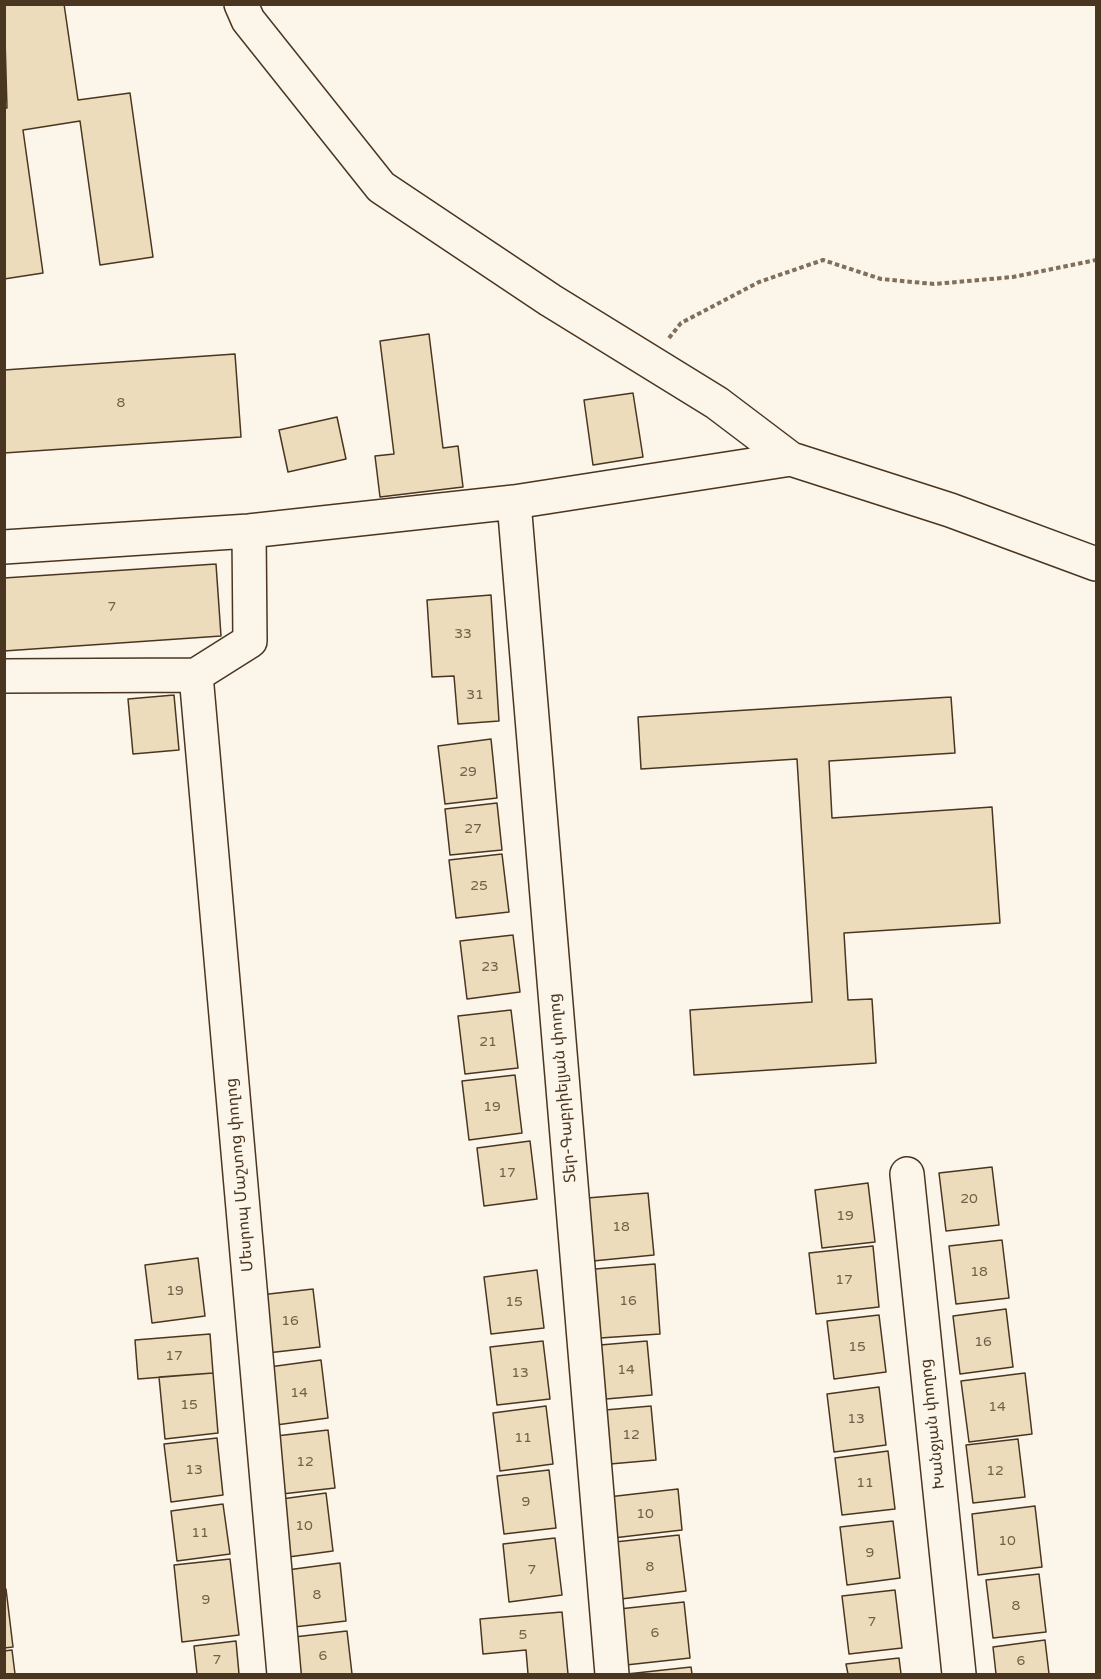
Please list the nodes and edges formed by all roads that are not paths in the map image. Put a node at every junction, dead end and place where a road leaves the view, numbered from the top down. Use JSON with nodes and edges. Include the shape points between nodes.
{"nodes":[{"id":1,"x":241,"y":4,"type":"edge"},
{"id":2,"x":791,"y":459,"type":"junction"},
{"id":3,"x":514,"y":502,"type":"junction"},
{"id":4,"x":249,"y":531,"type":"junction"},
{"id":5,"x":4,"y":547,"type":"edge"},
{"id":6,"x":1096,"y":564,"type":"edge"},
{"id":7,"x":196,"y":675,"type":"junction"},
{"id":8,"x":4,"y":676,"type":"edge"},
{"id":9,"x":907,"y":1174,"type":"dead end"},
{"id":10,"x":284,"y":1674,"type":"edge"},
{"id":11,"x":612,"y":1674,"type":"edge"},
{"id":12,"x":959,"y":1674,"type":"edge"}],
"edges":[{"from":1,"to":2,"type":"street","via":[[248,20],[381,187],[550,300],[717,403]]},
{"from":2,"to":3,"type":"street"},
{"from":2,"to":6,"type":"street","via":[[950,510]]},
{"from":3,"to":4,"type":"street"},
{"from":3,"to":11,"type":"street","name":"Տեր-Գաբրիելյան փողոց"},
{"from":4,"to":5,"type":"street"},
{"from":4,"to":7,"type":"street","via":[[250,641]]},
{"from":7,"to":8,"type":"street"},
{"from":7,"to":10,"type":"street","name":"Մեսրոպ Մաշտոց փողոց"},
{"from":9,"to":12,"type":"street","name":"Խանջյան փողոց"}]}
